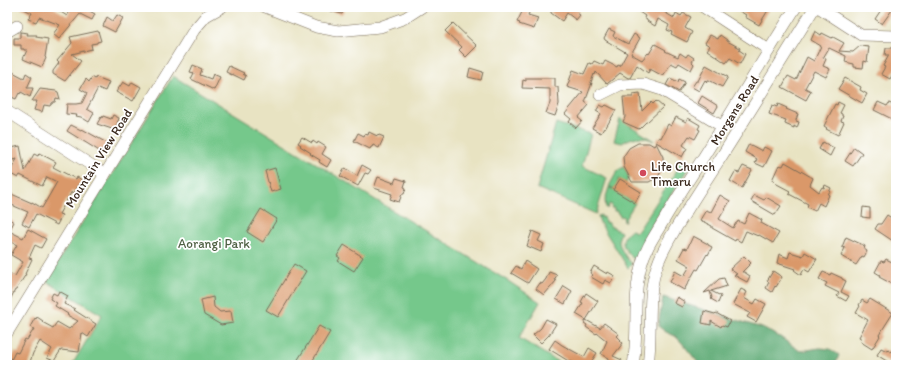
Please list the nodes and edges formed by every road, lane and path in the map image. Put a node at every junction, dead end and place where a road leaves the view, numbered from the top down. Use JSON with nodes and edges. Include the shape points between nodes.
{"nodes":[{"id":1,"x":265,"y":7,"type":"edge"},
{"id":2,"x":422,"y":7,"type":"edge"},
{"id":3,"x":703,"y":7,"type":"edge"},
{"id":4,"x":796,"y":7,"type":"edge"},
{"id":5,"x":815,"y":7,"type":"edge"},
{"id":6,"x":818,"y":7,"type":"edge"},
{"id":7,"x":219,"y":8,"type":"edge"},
{"id":8,"x":17,"y":26,"type":"dead end"},
{"id":9,"x":7,"y":32,"type":"edge"},
{"id":10,"x":896,"y":36,"type":"edge"},
{"id":11,"x":769,"y":50,"type":"junction"},
{"id":12,"x":600,"y":95,"type":"dead end"},
{"id":13,"x":735,"y":107,"type":"junction"},
{"id":14,"x":7,"y":111,"type":"edge"},
{"id":15,"x":748,"y":115,"type":"junction"},
{"id":16,"x":723,"y":126,"type":"junction"},
{"id":17,"x":105,"y":174,"type":"junction"},
{"id":18,"x":7,"y":333,"type":"edge"},
{"id":19,"x":633,"y":365,"type":"edge"},
{"id":20,"x":648,"y":365,"type":"edge"}],
"edges":[{"from":1,"to":2,"type":"street","via":[[316,27],[338,31],[380,27],[405,18]]},
{"from":3,"to":11,"type":"street"},
{"from":4,"to":11,"type":"street","name":"Morgans Road"},
{"from":5,"to":15,"type":"street","name":"Morgans Road"},
{"from":6,"to":10,"type":"street","via":[[861,34]]},
{"from":7,"to":17,"type":"street","name":"Mountain View Road","via":[[206,16],[194,30]]},
{"from":8,"to":9,"type":"street"},
{"from":11,"to":13,"type":"street","name":"Morgans Road"},
{"from":12,"to":16,"type":"street","via":[[620,85],[643,84],[662,90]]},
{"from":13,"to":15,"type":"street"},
{"from":13,"to":16,"type":"street","name":"Morgans Road"},
{"from":14,"to":17,"type":"street"},
{"from":15,"to":20,"type":"street","name":"Morgans Road","via":[[676,227],[656,266],[651,296]]},
{"from":16,"to":19,"type":"street","name":"Morgans Road","via":[[644,256],[637,284]]},
{"from":17,"to":18,"type":"street","name":"Mountain View Road"}]}
